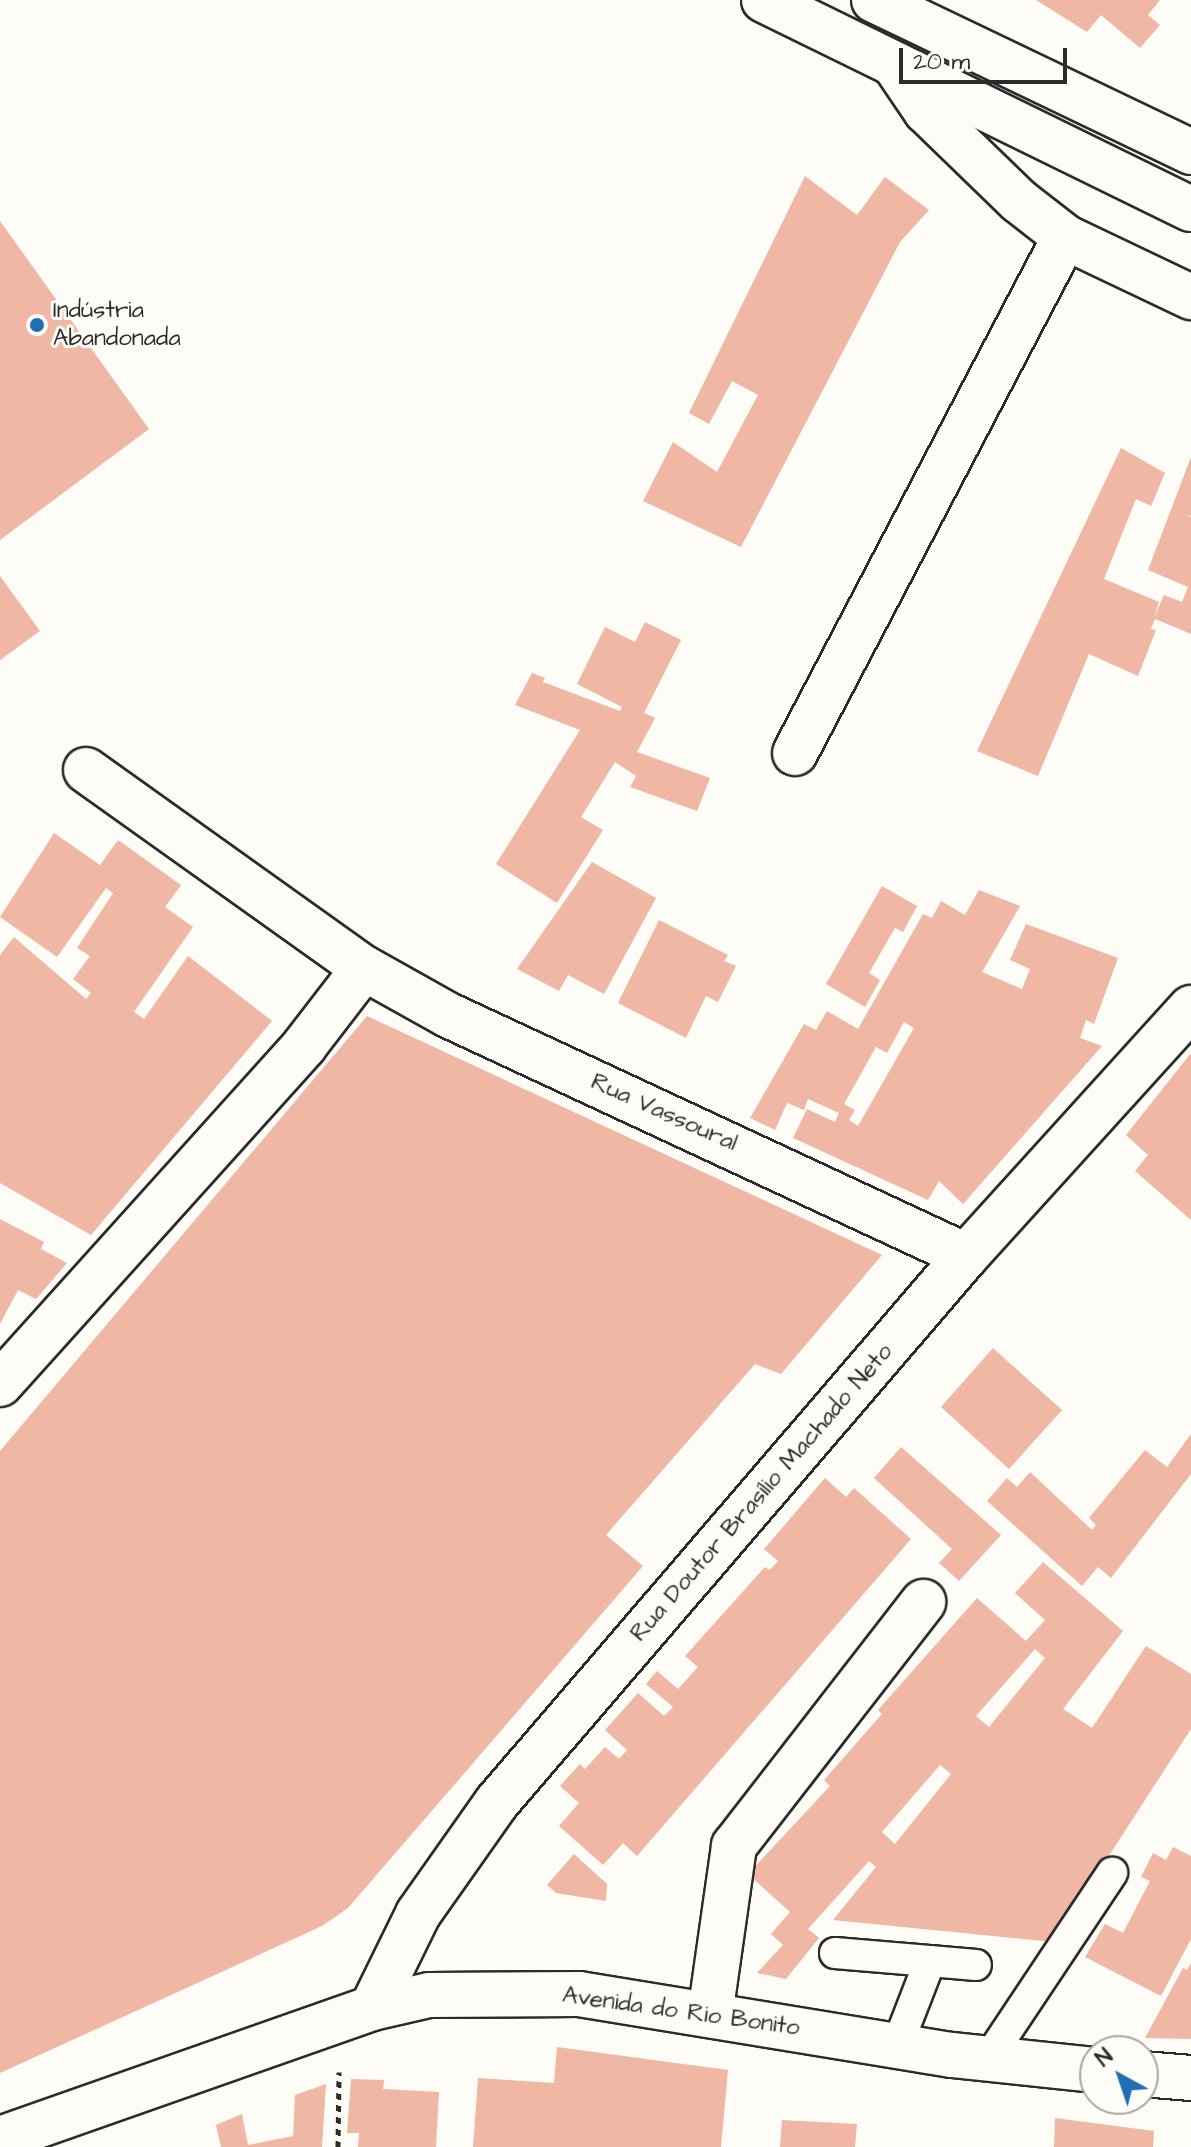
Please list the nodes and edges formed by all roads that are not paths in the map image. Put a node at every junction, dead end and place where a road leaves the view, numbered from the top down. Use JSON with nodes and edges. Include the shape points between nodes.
{"nodes":[{"id":1,"x":764,"y":0,"type":"edge"},
{"id":2,"x":874,"y":0,"type":"edge"},
{"id":3,"x":894,"y":64,"type":"junction"},
{"id":4,"x":1191,"y":152,"type":"edge"},
{"id":5,"x":1191,"y":209,"type":"edge"},
{"id":6,"x":1065,"y":237,"type":"junction"},
{"id":7,"x":1191,"y":297,"type":"edge"},
{"id":8,"x":795,"y":753,"type":"dead end"},
{"id":9,"x":86,"y":770,"type":"dead end"},
{"id":10,"x":364,"y":968,"type":"junction"},
{"id":11,"x":1191,"y":1008,"type":"edge"},
{"id":12,"x":966,"y":1256,"type":"junction"},
{"id":13,"x":0,"y":1384,"type":"edge"},
{"id":14,"x":923,"y":1602,"type":"dead end"},
{"id":15,"x":1112,"y":1873,"type":"dead end"},
{"id":16,"x":835,"y":1953,"type":"dead end"},
{"id":17,"x":930,"y":1961,"type":"junction"},
{"id":18,"x":976,"y":1965,"type":"dead end"},
{"id":19,"x":356,"y":2014,"type":"junction"},
{"id":20,"x":710,"y":2015,"type":"junction"},
{"id":21,"x":897,"y":2046,"type":"junction"},
{"id":22,"x":988,"y":2059,"type":"junction"},
{"id":23,"x":1079,"y":2068,"type":"edge"},
{"id":24,"x":1159,"y":2075,"type":"edge"},
{"id":25,"x":1191,"y":2078,"type":"edge"},
{"id":26,"x":0,"y":2139,"type":"edge"}],
"edges":[{"from":1,"to":3,"type":"street"},
{"from":2,"to":4,"type":"street"},
{"from":3,"to":5,"type":"street"},
{"from":3,"to":6,"type":"street","via":[[926,111],[1019,201]]},
{"from":6,"to":7,"type":"street"},
{"from":6,"to":8,"type":"street"},
{"from":9,"to":10,"type":"street","name":"Rua Vassoural"},
{"from":10,"to":12,"type":"street","name":"Rua Vassoural","via":[[448,1015]]},
{"from":10,"to":13,"type":"street","via":[[304,1046]]},
{"from":11,"to":12,"type":"street","name":"Rua Doutor Brasílio Machado Neto"},
{"from":12,"to":19,"type":"street","name":"Rua Doutor Brasílio Machado Neto","via":[[497,1802]]},
{"from":14,"to":20,"type":"street","via":[[734,1846]]},
{"from":15,"to":22,"type":"lane"},
{"from":16,"to":17,"type":"lane"},
{"from":17,"to":18,"type":"lane"},
{"from":17,"to":21,"type":"lane"},
{"from":19,"to":20,"type":"street","name":"Avenida do Rio Bonito","via":[[429,1995],[492,1992],[579,1994]]},
{"from":19,"to":26,"type":"street","name":"Avenida do Rio Bonito"},
{"from":20,"to":21,"type":"street","name":"Avenida do Rio Bonito"},
{"from":21,"to":22,"type":"street","name":"Avenida do Rio Bonito"},
{"from":22,"to":23,"type":"street","name":"Avenida do Rio Bonito"},
{"from":24,"to":25,"type":"street"}]}
